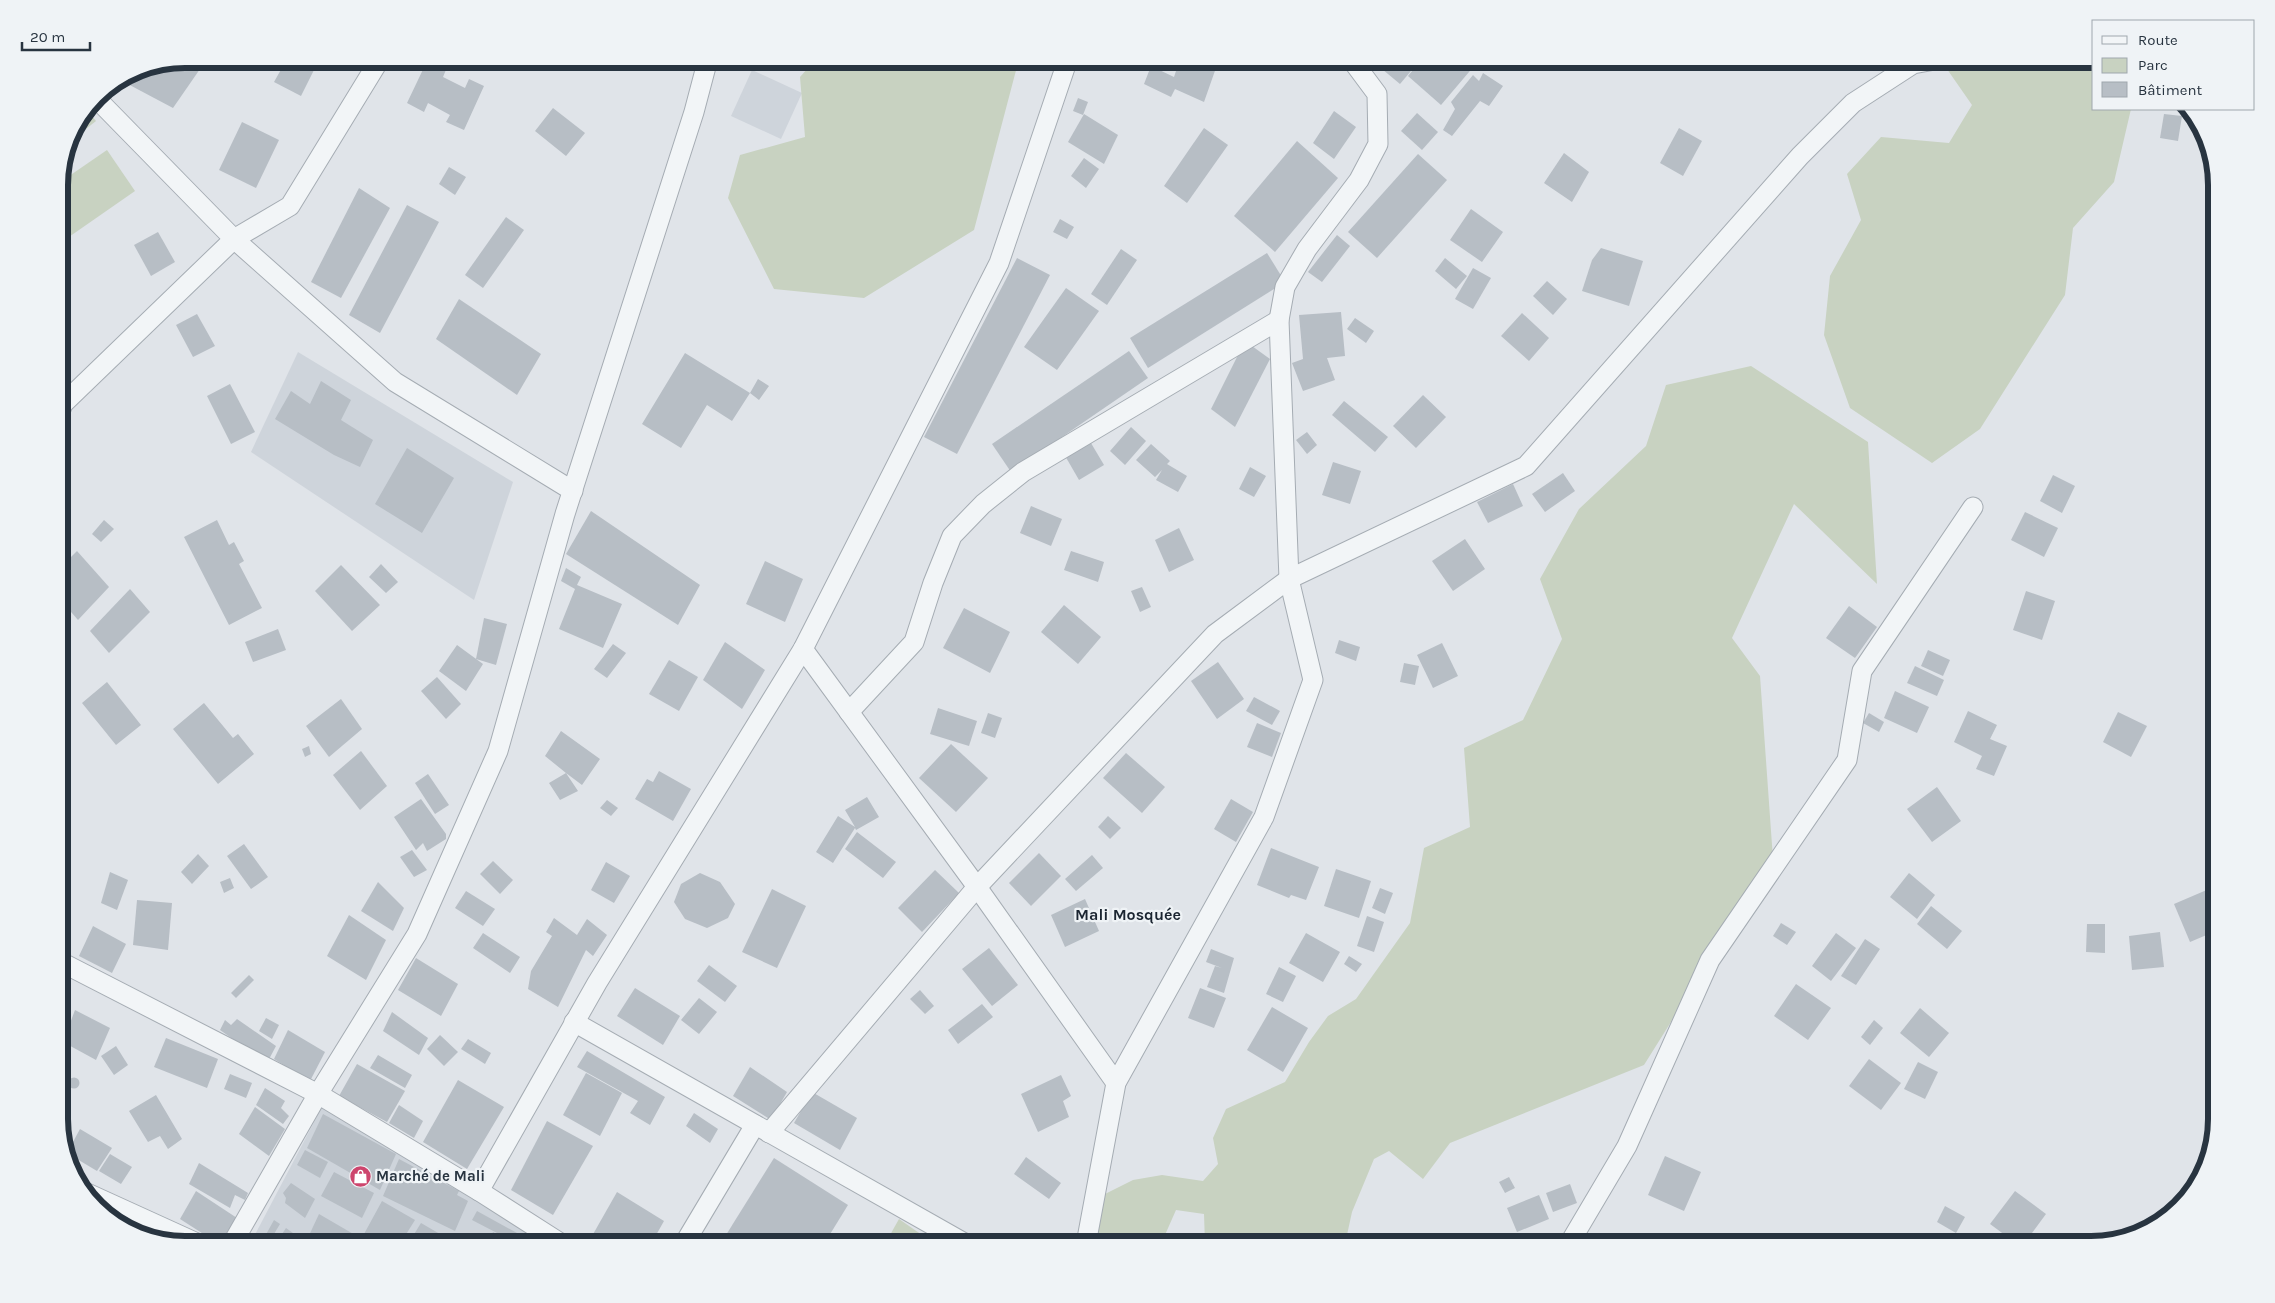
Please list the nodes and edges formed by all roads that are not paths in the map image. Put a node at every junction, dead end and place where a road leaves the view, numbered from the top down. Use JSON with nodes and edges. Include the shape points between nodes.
{"nodes":[{"id":1,"x":375,"y":67,"type":"edge"},
{"id":2,"x":706,"y":67,"type":"edge"},
{"id":3,"x":1065,"y":67,"type":"edge"},
{"id":4,"x":1357,"y":67,"type":"edge"},
{"id":5,"x":1908,"y":67,"type":"edge"},
{"id":6,"x":101,"y":103,"type":"edge"},
{"id":7,"x":234,"y":239,"type":"junction"},
{"id":8,"x":1280,"y":320,"type":"junction"},
{"id":9,"x":68,"y":399,"type":"edge"},
{"id":10,"x":573,"y":490,"type":"junction"},
{"id":11,"x":1973,"y":507,"type":"dead end"},
{"id":12,"x":1289,"y":579,"type":"junction"},
{"id":13,"x":803,"y":649,"type":"junction"},
{"id":14,"x":849,"y":712,"type":"junction"},
{"id":15,"x":977,"y":887,"type":"junction"},
{"id":16,"x":68,"y":966,"type":"edge"},
{"id":17,"x":574,"y":1022,"type":"junction"},
{"id":18,"x":1116,"y":1083,"type":"junction"},
{"id":19,"x":318,"y":1094,"type":"junction"},
{"id":20,"x":762,"y":1129,"type":"junction"},
{"id":21,"x":479,"y":1191,"type":"junction"},
{"id":22,"x":100,"y":1199,"type":"edge"},
{"id":23,"x":181,"y":1236,"type":"edge"},
{"id":24,"x":237,"y":1236,"type":"edge"},
{"id":25,"x":549,"y":1236,"type":"edge"},
{"id":26,"x":689,"y":1236,"type":"edge"},
{"id":27,"x":952,"y":1236,"type":"edge"},
{"id":28,"x":1087,"y":1236,"type":"edge"},
{"id":29,"x":1574,"y":1236,"type":"edge"}],
"edges":[{"from":1,"to":7,"type":"street","via":[[290,206]]},
{"from":2,"to":10,"type":"street"},
{"from":3,"to":13,"type":"street","via":[[998,263]]},
{"from":4,"to":8,"type":"street","via":[[1377,94],[1378,144],[1359,180],[1307,249],[1284,287]]},
{"from":5,"to":12,"type":"street","via":[[1853,103],[1800,156],[1526,466]]},
{"from":6,"to":7,"type":"street"},
{"from":7,"to":9,"type":"street"},
{"from":7,"to":10,"type":"street","via":[[395,382]]},
{"from":8,"to":12,"type":"street"},
{"from":8,"to":14,"type":"street","via":[[1023,472],[983,504],[952,536],[914,642]]},
{"from":10,"to":19,"type":"street","via":[[498,751],[417,934]]},
{"from":11,"to":29,"type":"street","via":[[1862,671],[1847,760],[1710,960],[1627,1146]]},
{"from":12,"to":15,"type":"street","via":[[1215,634]]},
{"from":12,"to":18,"type":"street","via":[[1313,680],[1264,817]]},
{"from":13,"to":14,"type":"street"},
{"from":13,"to":17,"type":"street"},
{"from":14,"to":15,"type":"street"},
{"from":15,"to":18,"type":"street"},
{"from":15,"to":20,"type":"street"},
{"from":16,"to":19,"type":"street"},
{"from":17,"to":20,"type":"street"},
{"from":17,"to":21,"type":"street"},
{"from":18,"to":28,"type":"street"},
{"from":19,"to":21,"type":"street"},
{"from":19,"to":24,"type":"street"},
{"from":20,"to":26,"type":"street"},
{"from":20,"to":27,"type":"street"},
{"from":21,"to":25,"type":"street"},
{"from":22,"to":23,"type":"street"}]}
